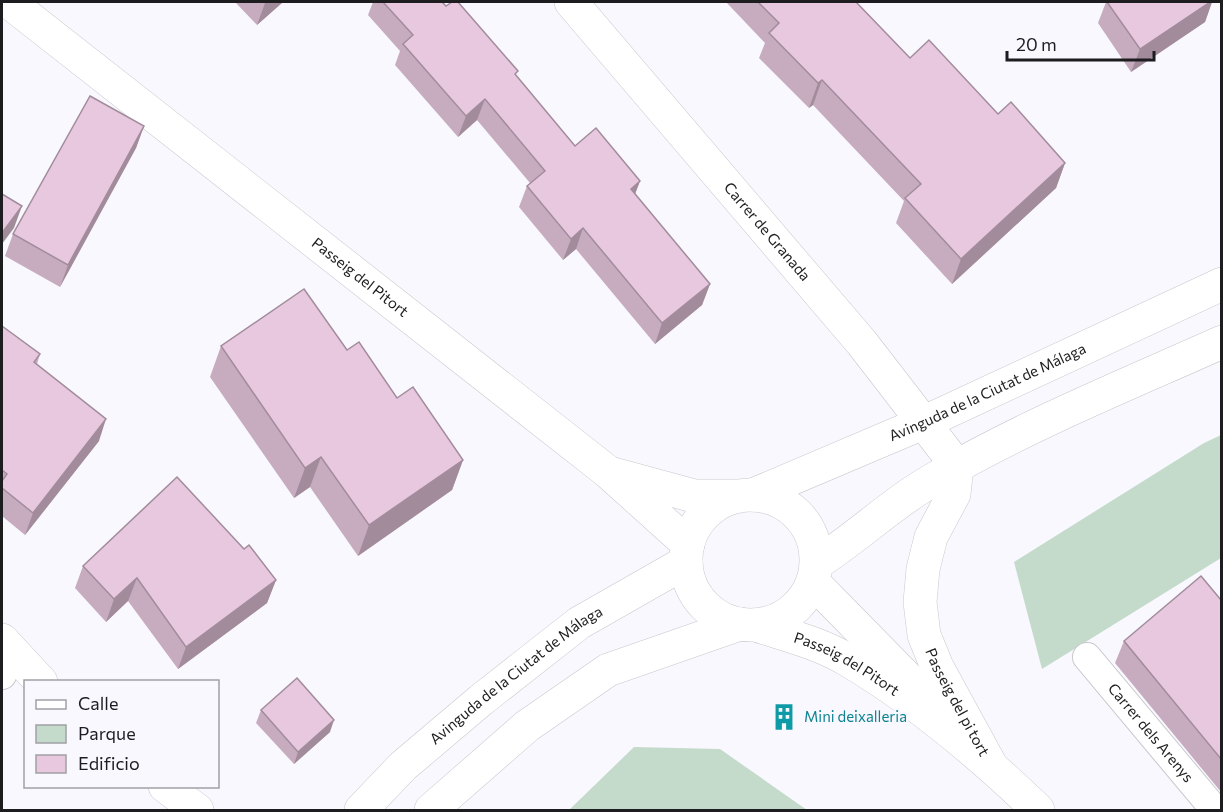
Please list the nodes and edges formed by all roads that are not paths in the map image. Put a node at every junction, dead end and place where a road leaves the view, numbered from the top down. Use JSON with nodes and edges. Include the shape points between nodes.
{"nodes":[{"id":1,"x":9,"y":2,"type":"edge"},
{"id":2,"x":572,"y":2,"type":"edge"},
{"id":3,"x":1221,"y":284,"type":"edge"},
{"id":4,"x":1221,"y":342,"type":"edge"},
{"id":5,"x":925,"y":422,"type":"junction"},
{"id":6,"x":957,"y":466,"type":"junction"},
{"id":7,"x":608,"y":472,"type":"junction"},
{"id":8,"x":744,"y":495,"type":"junction"},
{"id":9,"x":687,"y":553,"type":"junction"},
{"id":10,"x":815,"y":572,"type":"junction"},
{"id":11,"x":748,"y":625,"type":"junction"},
{"id":12,"x":6,"y":656,"type":"edge"},
{"id":13,"x":1087,"y":657,"type":"dead end"},
{"id":14,"x":40,"y":680,"type":"edge"},
{"id":15,"x":990,"y":764,"type":"junction"},
{"id":16,"x":168,"y":788,"type":"edge"},
{"id":17,"x":197,"y":810,"type":"edge"},
{"id":18,"x":361,"y":810,"type":"edge"},
{"id":19,"x":431,"y":810,"type":"edge"},
{"id":20,"x":1038,"y":810,"type":"edge"},
{"id":21,"x":1215,"y":810,"type":"edge"}],
"edges":[{"from":1,"to":7,"type":"street","name":"Passeig del Pitort"},
{"from":2,"to":5,"type":"street","name":"Carrer de Granada"},
{"from":3,"to":5,"type":"street","name":"Avinguda de la Ciutat de Málaga"},
{"from":4,"to":6,"type":"street"},
{"from":5,"to":6,"type":"street","name":"Carrer de Granada"},
{"from":5,"to":8,"type":"street","name":"Avinguda de la Ciutat de Málaga"},
{"from":6,"to":10,"type":"street","via":[[884,512]]},
{"from":6,"to":15,"type":"street","name":"Passeig del pi tort","via":[[954,494],[931,537],[920,602],[924,635],[937,667]]},
{"from":7,"to":8,"type":"street","name":"Passeig del Pitort","via":[[694,496]]},
{"from":7,"to":9,"type":"street"},
{"from":8,"to":9,"type":"street","via":[[707,512],[696,525]]},
{"from":8,"to":10,"type":"street","via":[[774,498],[792,509],[815,544]]},
{"from":9,"to":11,"type":"street","via":[[691,584],[703,603],[720,617]]},
{"from":9,"to":18,"type":"street","name":"Avinguda de la Ciutat de Málaga","via":[[579,623],[481,700],[403,766]]},
{"from":10,"to":11,"type":"street","via":[[804,598],[791,612],[774,622]]},
{"from":10,"to":15,"type":"street","name":"Passeig del pi tort"},
{"from":11,"to":15,"type":"street","name":"Passeig del Pitort","via":[[802,640],[845,658]]},
{"from":11,"to":19,"type":"street","via":[[608,670],[527,726]]},
{"from":12,"to":14,"type":"street"},
{"from":13,"to":21,"type":"lane","name":"Carrer dels Arenys"},
{"from":15,"to":20,"type":"street","name":"Passeig del Pitort"},
{"from":16,"to":17,"type":"street"}]}
